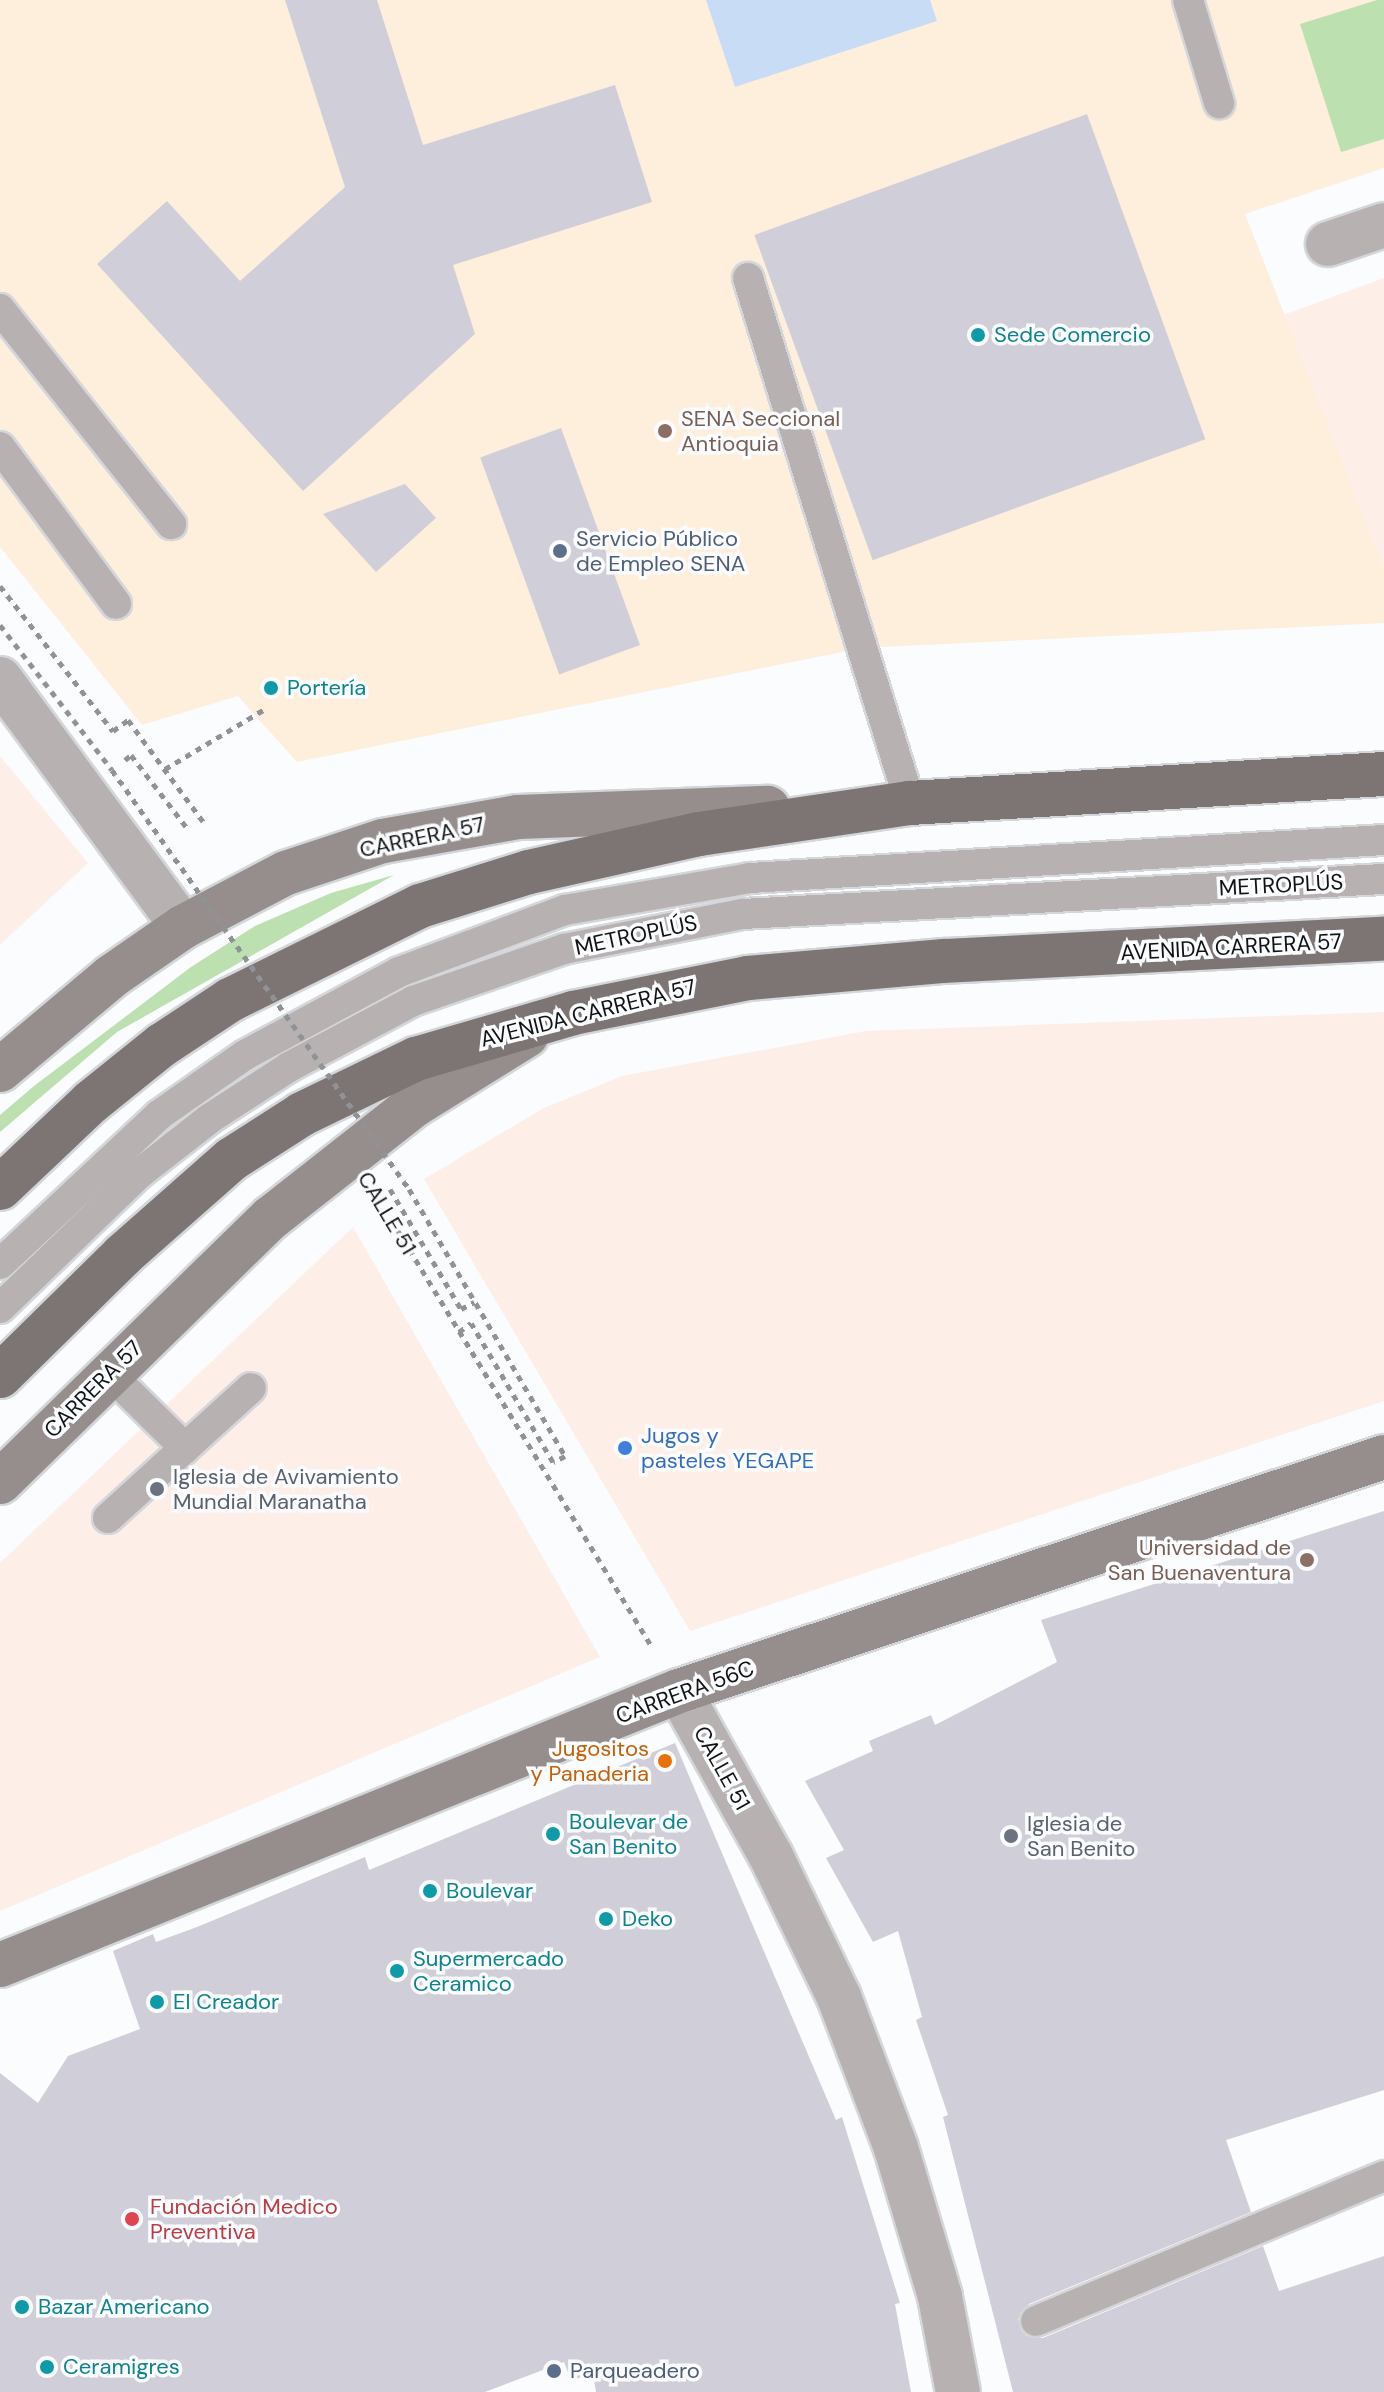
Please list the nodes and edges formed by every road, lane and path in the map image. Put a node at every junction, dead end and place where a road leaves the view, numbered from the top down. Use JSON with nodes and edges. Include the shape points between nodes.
{"nodes":[{"id":1,"x":1188,"y":0,"type":"edge"},
{"id":2,"x":1219,"y":103,"type":"dead end"},
{"id":3,"x":1384,"y":225,"type":"edge"},
{"id":4,"x":1328,"y":244,"type":"dead end"},
{"id":5,"x":748,"y":278,"type":"dead end"},
{"id":6,"x":0,"y":309,"type":"edge"},
{"id":7,"x":0,"y":447,"type":"edge"},
{"id":8,"x":171,"y":524,"type":"dead end"},
{"id":9,"x":0,"y":586,"type":"edge"},
{"id":10,"x":116,"y":604,"type":"dead end"},
{"id":11,"x":0,"y":625,"type":"edge"},
{"id":12,"x":0,"y":679,"type":"edge"},
{"id":13,"x":265,"y":709,"type":"dead end"},
{"id":14,"x":165,"y":769,"type":"junction"},
{"id":15,"x":112,"y":770,"type":"junction"},
{"id":16,"x":1384,"y":774,"type":"edge"},
{"id":17,"x":910,"y":803,"type":"junction"},
{"id":18,"x":205,"y":824,"type":"dead end"},
{"id":19,"x":187,"y":828,"type":"dead end"},
{"id":20,"x":1384,"y":840,"type":"edge"},
{"id":21,"x":1384,"y":879,"type":"edge"},
{"id":22,"x":183,"y":927,"type":"junction"},
{"id":23,"x":1384,"y":939,"type":"edge"},
{"id":24,"x":573,"y":1013,"type":"junction"},
{"id":25,"x":0,"y":1070,"type":"edge"},
{"id":26,"x":350,"y":1153,"type":"junction"},
{"id":27,"x":386,"y":1184,"type":"dead end"},
{"id":28,"x":0,"y":1188,"type":"edge"},
{"id":29,"x":0,"y":1264,"type":"edge"},
{"id":30,"x":474,"y":1302,"type":"junction"},
{"id":31,"x":0,"y":1308,"type":"edge"},
{"id":32,"x":459,"y":1332,"type":"junction"},
{"id":33,"x":109,"y":1373,"type":"junction"},
{"id":34,"x":0,"y":1376,"type":"edge"},
{"id":35,"x":251,"y":1388,"type":"dead end"},
{"id":36,"x":185,"y":1448,"type":"junction"},
{"id":37,"x":1384,"y":1457,"type":"edge"},
{"id":38,"x":0,"y":1482,"type":"edge"},
{"id":39,"x":108,"y":1518,"type":"dead end"},
{"id":40,"x":679,"y":1691,"type":"junction"},
{"id":41,"x":0,"y":1965,"type":"edge"},
{"id":42,"x":1384,"y":2176,"type":"edge"},
{"id":43,"x":1036,"y":2321,"type":"dead end"},
{"id":44,"x":958,"y":2392,"type":"edge"}],
"edges":[{"from":1,"to":2,"type":"lane"},
{"from":3,"to":4,"type":"street"},
{"from":5,"to":17,"type":"lane"},
{"from":6,"to":8,"type":"lane"},
{"from":7,"to":10,"type":"lane"},
{"from":9,"to":14,"type":"path","via":[[113,731],[128,720]]},
{"from":11,"to":15,"type":"path","bridge":true},
{"from":12,"to":22,"type":"street"},
{"from":13,"to":14,"type":"path"},
{"from":14,"to":18,"type":"path"},
{"from":15,"to":19,"type":"path","via":[[131,755]]},
{"from":15,"to":30,"type":"path","bridge":true,"via":[[409,1189]]},
{"from":16,"to":17,"type":"main road"},
{"from":17,"to":22,"type":"street","name":"CARRERA 57","via":[[518,817],[449,827],[383,841],[286,873]]},
{"from":17,"to":28,"type":"main road","via":[[617,850],[420,906],[230,1000],[162,1045],[91,1102]]},
{"from":20,"to":29,"type":"lane","name":"METROPLÚS","via":[[750,878],[565,910],[399,972],[232,1063],[159,1115]]},
{"from":21,"to":31,"type":"lane","name":"METROPLÚS","via":[[758,912],[564,949],[413,1001],[289,1067],[209,1119],[140,1173]]},
{"from":22,"to":25,"type":"street","name":"CARRERA 57","via":[[112,976]]},
{"from":23,"to":24,"type":"main road","name":"AVENIDA CARRERA 57","via":[[831,969],[650,994]]},
{"from":24,"to":26,"type":"street","name":"CARRERA 57","via":[[465,1071]]},
{"from":24,"to":34,"type":"main road","name":"AVENIDA CARRERA 57","via":[[416,1059],[302,1114],[232,1159],[176,1206]]},
{"from":26,"to":32,"type":"path","name":"CALLE 51"},
{"from":26,"to":33,"type":"street","name":"CARRERA 57","via":[[272,1217]]},
{"from":27,"to":30,"type":"path","via":[[461,1309]]},
{"from":30,"to":32,"type":"path","bridge":true,"via":[[565,1456],[553,1462],[471,1323]]},
{"from":32,"to":40,"type":"path","name":"CALLE 51"},
{"from":33,"to":36,"type":"lane"},
{"from":33,"to":38,"type":"street","name":"CARRERA 57"},
{"from":35,"to":36,"type":"lane"},
{"from":36,"to":39,"type":"lane"},
{"from":37,"to":40,"type":"street","name":"CARRERA 56C"},
{"from":40,"to":41,"type":"street","name":"CARRERA 56C"},
{"from":40,"to":44,"type":"street","name":"CALLE 51","via":[[771,1856],[839,1997],[896,2148],[940,2297]]},
{"from":42,"to":43,"type":"lane"}]}
